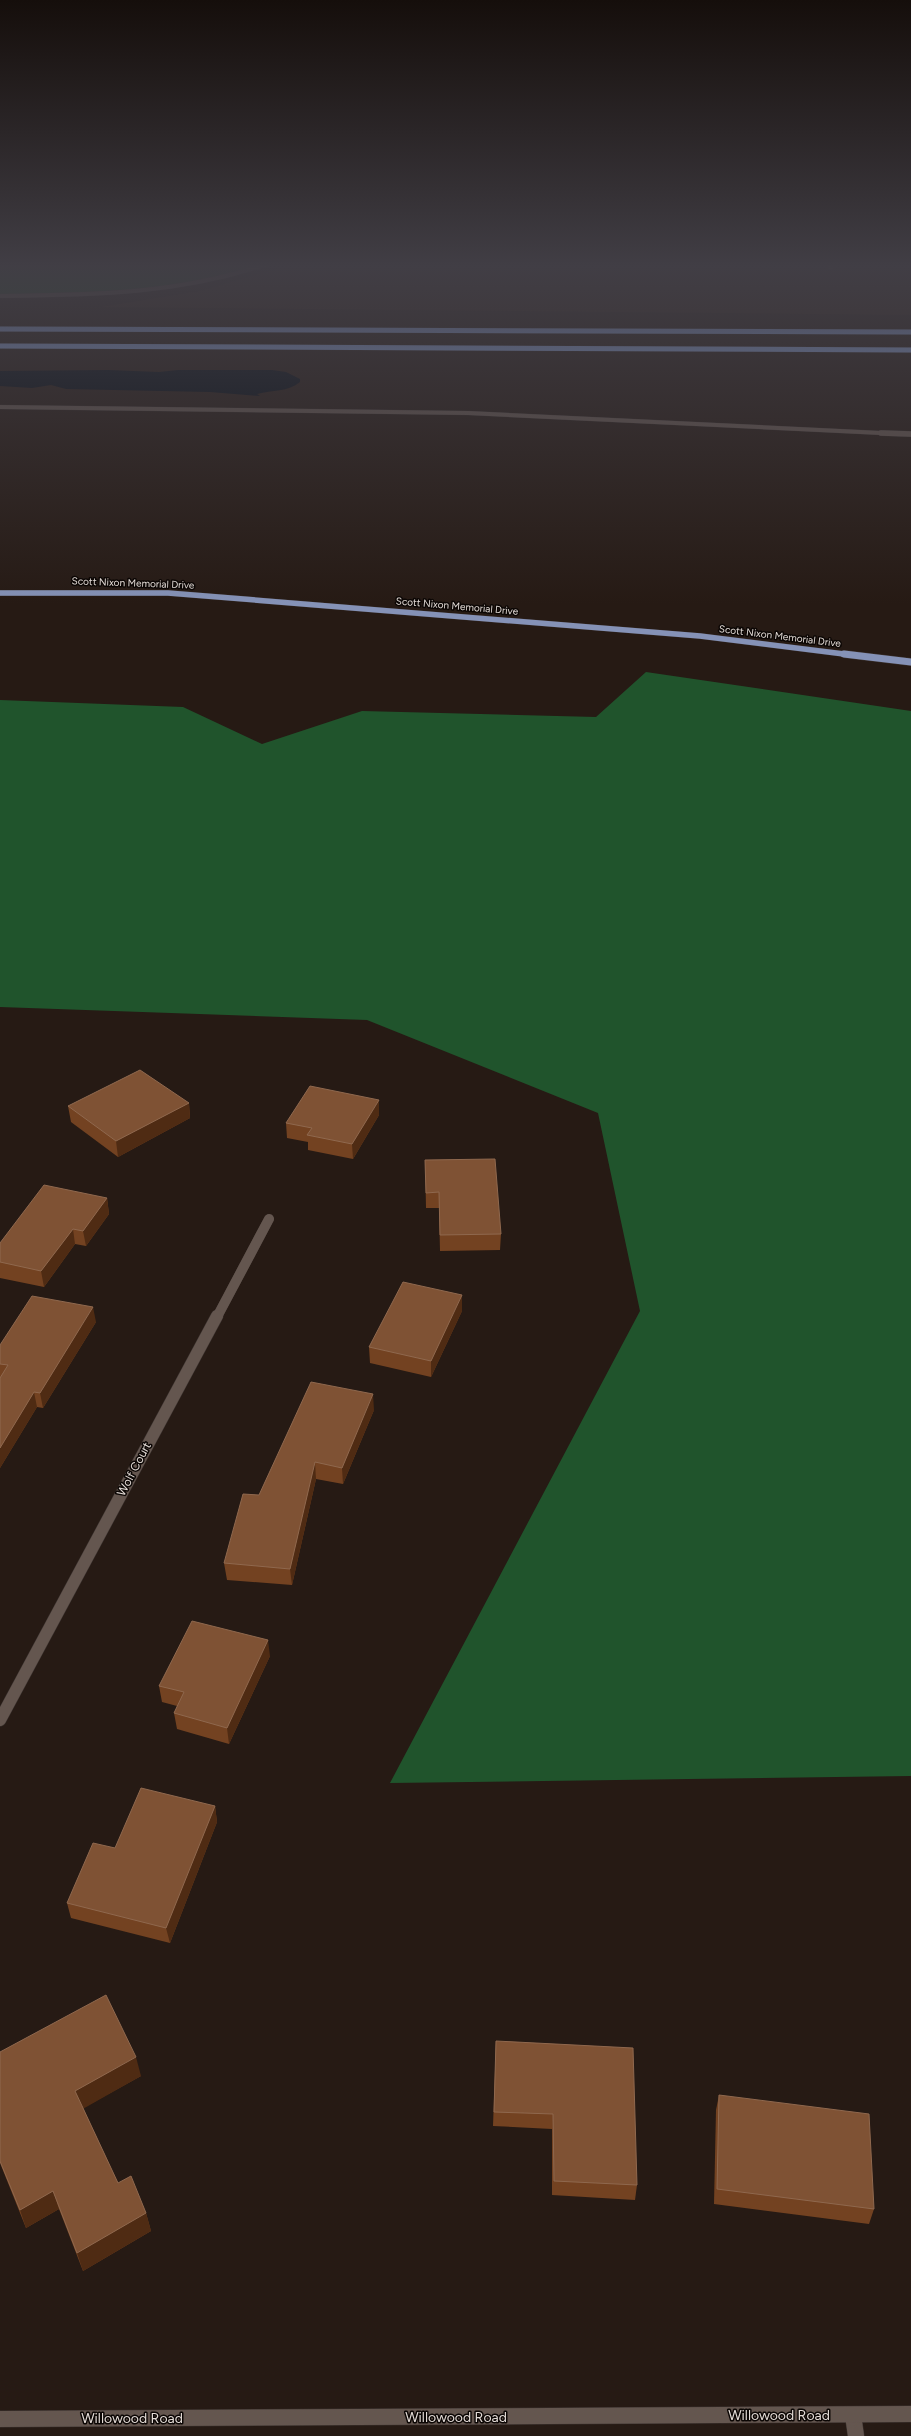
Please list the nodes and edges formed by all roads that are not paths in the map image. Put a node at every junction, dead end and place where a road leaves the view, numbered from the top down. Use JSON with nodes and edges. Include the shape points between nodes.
{"nodes":[{"id":1,"x":0,"y":407,"type":"edge"},
{"id":2,"x":911,"y":434,"type":"edge"},
{"id":3,"x":0,"y":593,"type":"edge"},
{"id":4,"x":911,"y":662,"type":"edge"},
{"id":5,"x":269,"y":1219,"type":"dead end"},
{"id":6,"x":0,"y":1720,"type":"edge"},
{"id":7,"x":911,"y":2414,"type":"edge"},
{"id":8,"x":852,"y":2415,"type":"junction"},
{"id":9,"x":0,"y":2419,"type":"edge"},
{"id":10,"x":856,"y":2436,"type":"edge"}],
"edges":[{"from":1,"to":2,"type":"street","via":[[468,413]]},
{"from":3,"to":4,"type":"main road","name":"Scott Nixon Memorial Drive","via":[[176,593],[700,636]]},
{"from":5,"to":6,"type":"street","name":"Wolf Court"},
{"from":7,"to":8,"type":"street","name":"Willowood Road"},
{"from":8,"to":9,"type":"street","name":"Willowood Road"},
{"from":8,"to":10,"type":"street"}]}
